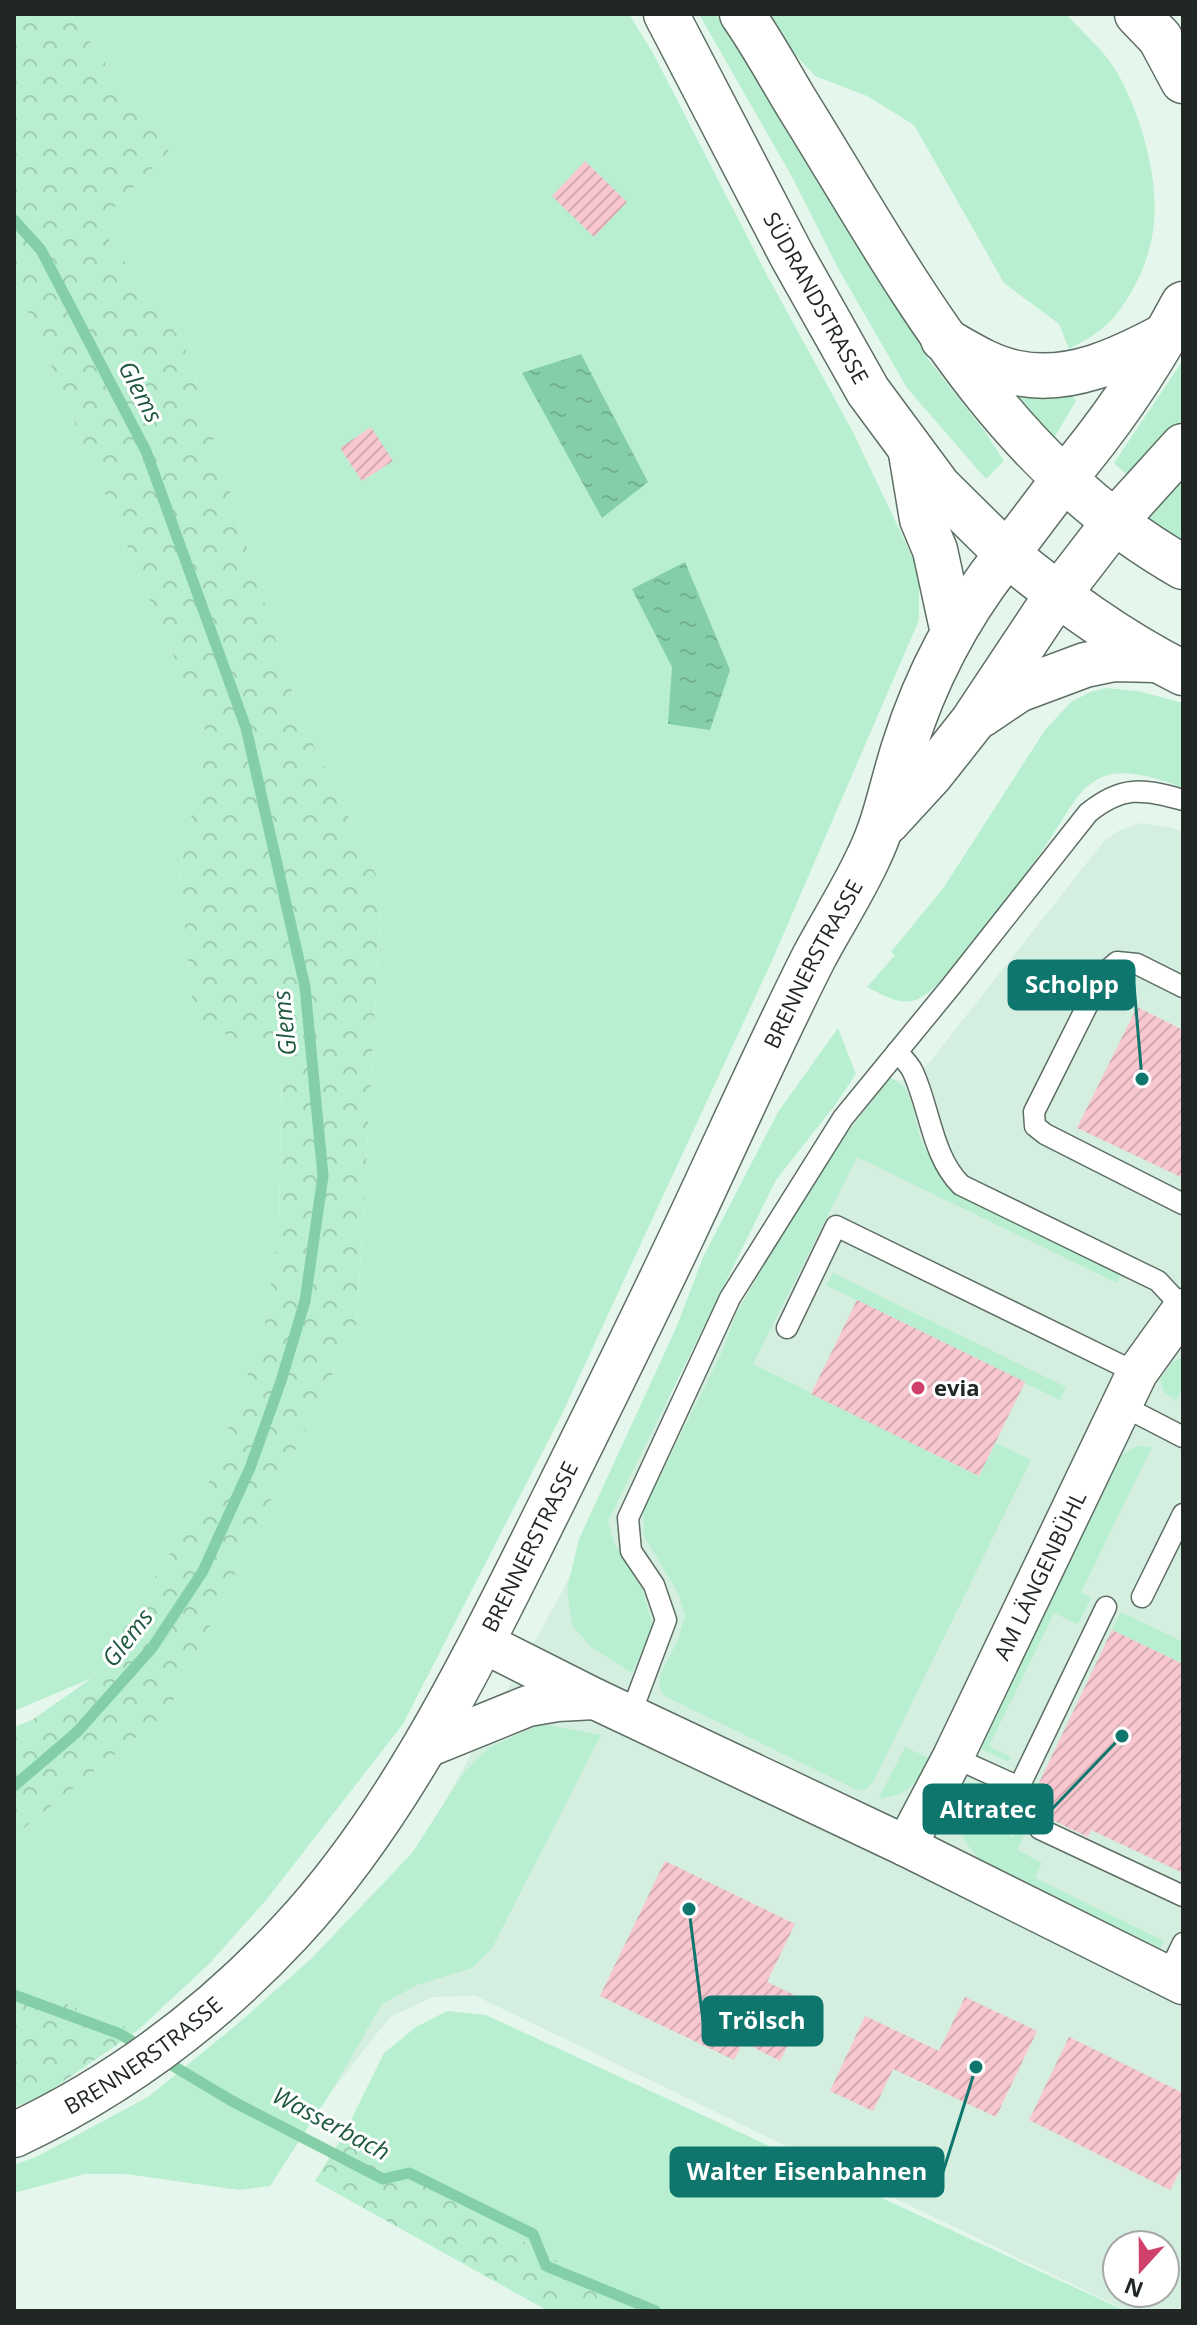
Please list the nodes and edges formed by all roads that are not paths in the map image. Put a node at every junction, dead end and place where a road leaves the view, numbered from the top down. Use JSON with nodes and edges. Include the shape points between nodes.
{"nodes":[{"id":1,"x":666,"y":14,"type":"edge"},
{"id":2,"x":742,"y":14,"type":"edge"},
{"id":3,"x":1137,"y":14,"type":"edge"},
{"id":4,"x":1183,"y":81,"type":"edge"},
{"id":5,"x":1175,"y":320,"type":"edge"},
{"id":6,"x":943,"y":339,"type":"junction"},
{"id":7,"x":1183,"y":446,"type":"edge"},
{"id":8,"x":910,"y":452,"type":"junction"},
{"id":9,"x":1063,"y":480,"type":"junction"},
{"id":10,"x":1115,"y":521,"type":"junction"},
{"id":11,"x":1007,"y":554,"type":"junction"},
{"id":12,"x":1183,"y":567,"type":"edge"},
{"id":13,"x":1057,"y":595,"type":"junction"},
{"id":14,"x":953,"y":633,"type":"junction"},
{"id":15,"x":1170,"y":667,"type":"edge"},
{"id":16,"x":973,"y":721,"type":"junction"},
{"id":17,"x":1183,"y":800,"type":"edge"},
{"id":18,"x":882,"y":827,"type":"junction"},
{"id":19,"x":1183,"y":987,"type":"edge"},
{"id":20,"x":897,"y":1052,"type":"junction"},
{"id":21,"x":1183,"y":1204,"type":"edge"},
{"id":22,"x":1183,"y":1309,"type":"edge"},
{"id":23,"x":787,"y":1328,"type":"dead end"},
{"id":24,"x":1129,"y":1389,"type":"junction"},
{"id":25,"x":1183,"y":1437,"type":"edge"},
{"id":26,"x":1183,"y":1514,"type":"edge"},
{"id":27,"x":1142,"y":1597,"type":"dead end"},
{"id":28,"x":1106,"y":1607,"type":"dead end"},
{"id":29,"x":482,"y":1642,"type":"junction"},
{"id":30,"x":613,"y":1707,"type":"junction"},
{"id":31,"x":422,"y":1749,"type":"junction"},
{"id":32,"x":953,"y":1757,"type":"junction"},
{"id":33,"x":1040,"y":1829,"type":"dead end"},
{"id":34,"x":906,"y":1846,"type":"junction"},
{"id":35,"x":1183,"y":1896,"type":"edge"},
{"id":36,"x":1178,"y":1967,"type":"edge"},
{"id":37,"x":14,"y":2135,"type":"edge"}],
"edges":[{"from":1,"to":8,"type":"main road","name":"SÜDRANDSTRASSE","via":[[833,332]]},
{"from":2,"to":6,"type":"main road"},
{"from":3,"to":4,"type":"main road","via":[[1160,38]]},
{"from":5,"to":6,"type":"main road","via":[[1122,359],[1048,375],[989,364]]},
{"from":5,"to":9,"type":"main road","name":"BRENNERSTRASSE"},
{"from":6,"to":9,"type":"main road","via":[[999,413]]},
{"from":7,"to":10,"type":"main road","name":"BRENNERSTRASSE"},
{"from":8,"to":11,"type":"main road","name":"SÜDRANDSTRASSE"},
{"from":8,"to":14,"type":"main road"},
{"from":9,"to":10,"type":"main road"},
{"from":9,"to":11,"type":"main road","name":"BRENNERSTRASSE"},
{"from":10,"to":12,"type":"main road"},
{"from":10,"to":13,"type":"main road","name":"BRENNERSTRASSE"},
{"from":11,"to":13,"type":"main road","name":"SÜDRANDSTRASSE"},
{"from":11,"to":14,"type":"main road","name":"BRENNERSTRASSE"},
{"from":13,"to":15,"type":"main road","name":"SÜDRANDSTRASSE"},
{"from":13,"to":16,"type":"main road","name":"BRENNERSTRASSE"},
{"from":14,"to":18,"type":"main road","name":"BRENNERSTRASSE","via":[[904,747]]},
{"from":15,"to":16,"type":"main road","via":[[1100,660],[1018,690]]},
{"from":16,"to":18,"type":"main road","name":"BRENNERSTRASSE"},
{"from":17,"to":20,"type":"lane","via":[[1127,791],[1106,798],[1088,813]]},
{"from":18,"to":29,"type":"main road","name":"BRENNERSTRASSE","via":[[815,954],[627,1354]]},
{"from":19,"to":21,"type":"lane","via":[[1137,964],[1117,962],[1103,974],[1034,1112],[1035,1126],[1045,1134]]},
{"from":20,"to":22,"type":"lane","via":[[912,1070],[943,1160],[961,1185],[1158,1281]]},
{"from":20,"to":30,"type":"lane","via":[[843,1118],[730,1298],[628,1518],[631,1551],[654,1585],[666,1620]]},
{"from":22,"to":24,"type":"street","name":"AM LÄNGENBÜHL"},
{"from":23,"to":24,"type":"lane","via":[[836,1226]]},
{"from":24,"to":25,"type":"lane"},
{"from":24,"to":32,"type":"street","name":"AM LÄNGENBÜHL"},
{"from":26,"to":27,"type":"lane"},
{"from":28,"to":32,"type":"lane","via":[[1019,1787]]},
{"from":29,"to":30,"type":"street"},
{"from":29,"to":31,"type":"main road","name":"BRENNERSTRASSE"},
{"from":30,"to":31,"type":"street","via":[[557,1701],[528,1706]]},
{"from":30,"to":34,"type":"street"},
{"from":31,"to":37,"type":"main road","name":"BRENNERSTRASSE","via":[[364,1839],[291,1931],[241,1981],[116,2078]]},
{"from":32,"to":34,"type":"street","name":"AM LÄNGENBÜHL"},
{"from":33,"to":35,"type":"lane"},
{"from":34,"to":36,"type":"street"}]}
